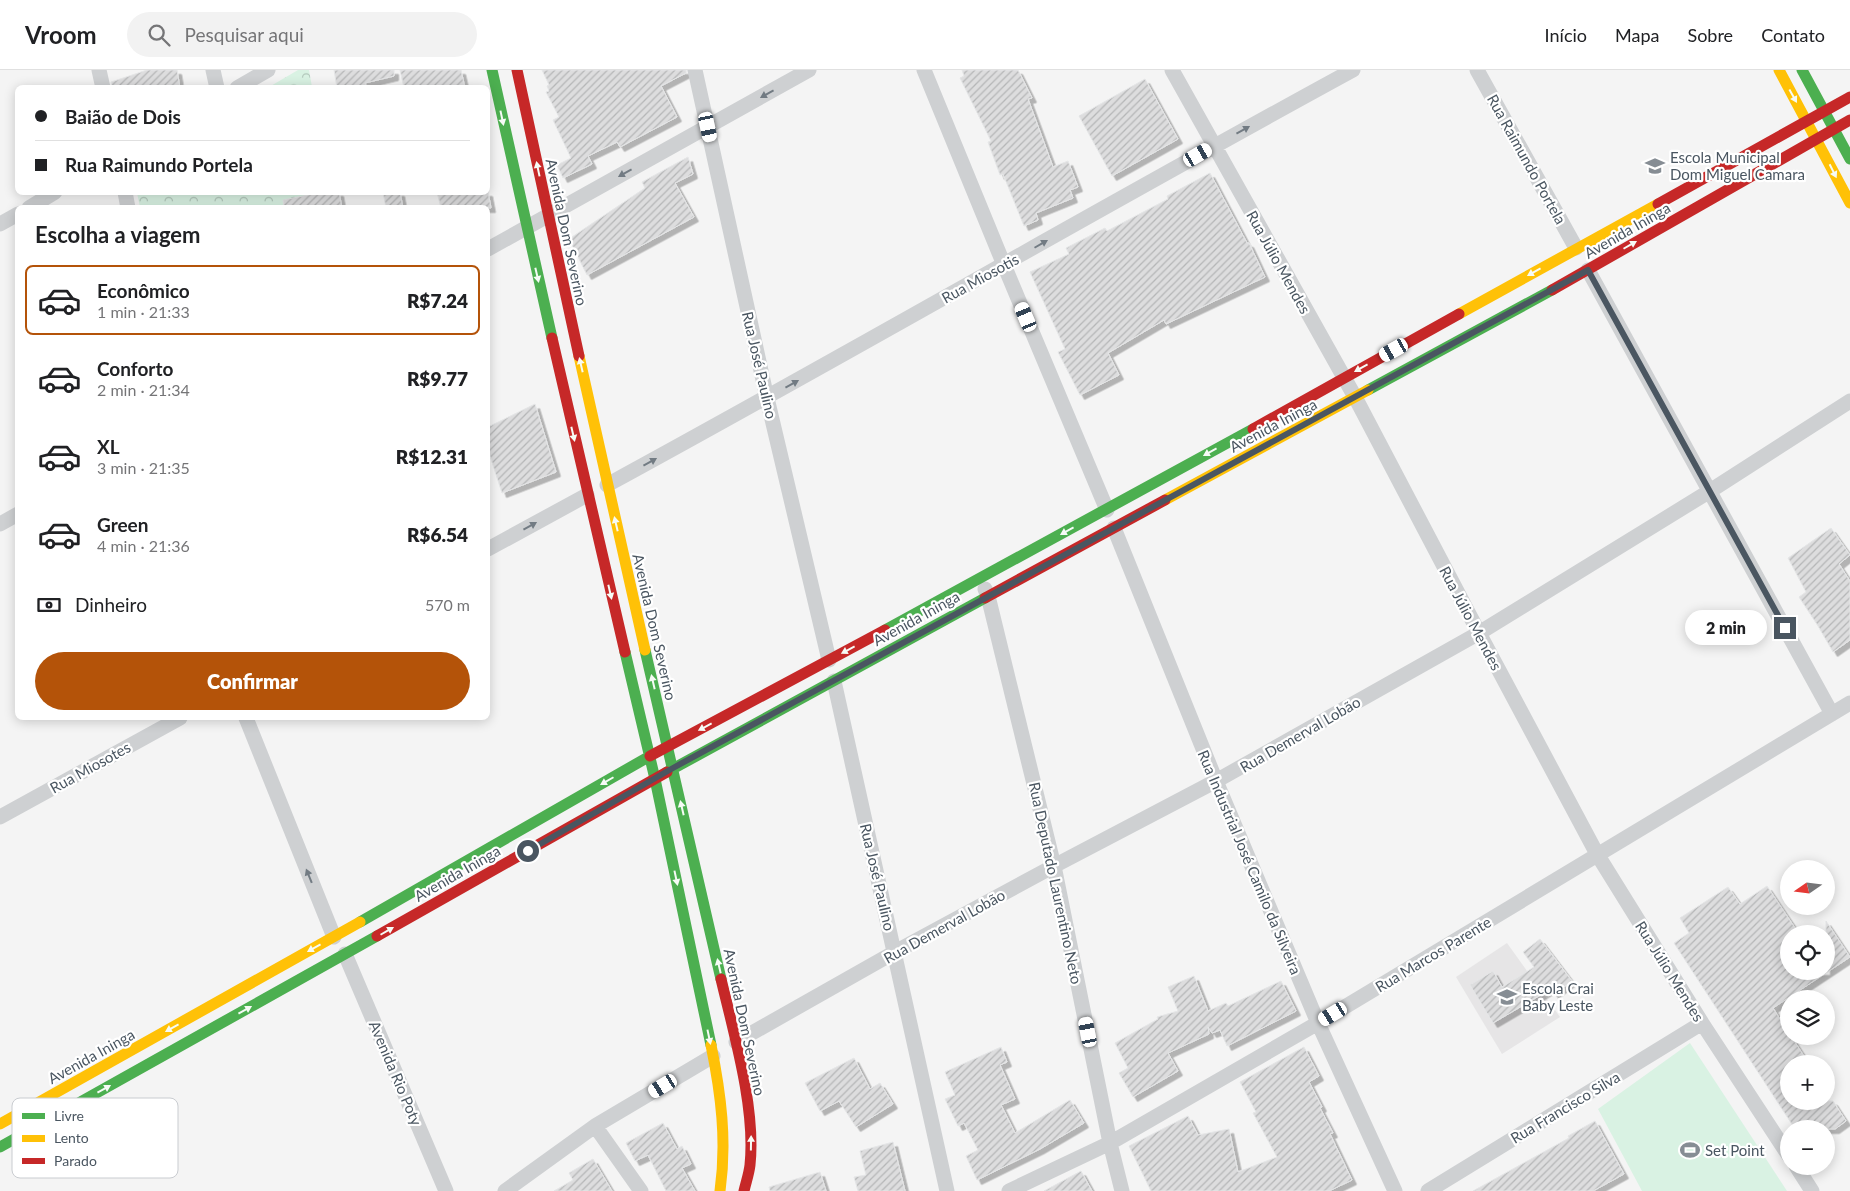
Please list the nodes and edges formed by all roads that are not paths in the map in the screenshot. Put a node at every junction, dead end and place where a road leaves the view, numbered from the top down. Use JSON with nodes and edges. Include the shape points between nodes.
{"nodes":[{"id":1,"x":99,"y":70,"type":"edge"},
{"id":2,"x":213,"y":70,"type":"edge"},
{"id":3,"x":268,"y":70,"type":"edge"},
{"id":4,"x":492,"y":70,"type":"edge"},
{"id":5,"x":517,"y":70,"type":"edge"},
{"id":6,"x":695,"y":70,"type":"edge"},
{"id":7,"x":810,"y":70,"type":"edge"},
{"id":8,"x":924,"y":70,"type":"edge"},
{"id":9,"x":1172,"y":70,"type":"edge"},
{"id":10,"x":1353,"y":70,"type":"edge"},
{"id":11,"x":1477,"y":70,"type":"edge"},
{"id":12,"x":1779,"y":70,"type":"edge"},
{"id":13,"x":1802,"y":70,"type":"edge"},
{"id":14,"x":102,"y":85,"type":"edge"},
{"id":15,"x":216,"y":85,"type":"edge"},
{"id":16,"x":242,"y":85,"type":"edge"},
{"id":17,"x":1850,"y":97,"type":"edge"},
{"id":18,"x":1825,"y":112,"type":"junction"},
{"id":19,"x":1850,"y":120,"type":"edge"},
{"id":20,"x":1808,"y":122,"type":"junction"},
{"id":21,"x":708,"y":127,"type":"junction"},
{"id":22,"x":1834,"y":129,"type":"junction"},
{"id":23,"x":1817,"y":139,"type":"junction"},
{"id":24,"x":1214,"y":146,"type":"junction"},
{"id":25,"x":1850,"y":159,"type":"edge"},
{"id":26,"x":50,"y":195,"type":"edge"},
{"id":27,"x":1850,"y":203,"type":"edge"},
{"id":28,"x":34,"y":205,"type":"edge"},
{"id":29,"x":15,"y":216,"type":"edge"},
{"id":30,"x":548,"y":216,"type":"junction"},
{"id":31,"x":0,"y":224,"type":"edge"},
{"id":32,"x":527,"y":228,"type":"junction"},
{"id":33,"x":490,"y":248,"type":"edge"},
{"id":34,"x":1576,"y":248,"type":"junction"},
{"id":35,"x":1004,"y":265,"type":"junction"},
{"id":36,"x":1588,"y":270,"type":"junction"},
{"id":37,"x":1344,"y":378,"type":"junction"},
{"id":38,"x":1356,"y":397,"type":"junction"},
{"id":39,"x":767,"y":398,"type":"junction"},
{"id":40,"x":1850,"y":401,"type":"edge"},
{"id":41,"x":607,"y":485,"type":"junction"},
{"id":42,"x":1710,"y":491,"type":"junction"},
{"id":43,"x":587,"y":495,"type":"junction"},
{"id":44,"x":1106,"y":510,"type":"junction"},
{"id":45,"x":15,"y":516,"type":"edge"},
{"id":46,"x":0,"y":524,"type":"edge"},
{"id":47,"x":1114,"y":528,"type":"junction"},
{"id":48,"x":490,"y":548,"type":"edge"},
{"id":49,"x":980,"y":578,"type":"junction"},
{"id":50,"x":988,"y":596,"type":"junction"},
{"id":51,"x":1479,"y":633,"type":"junction"},
{"id":52,"x":829,"y":660,"type":"junction"},
{"id":53,"x":834,"y":681,"type":"junction"},
{"id":54,"x":1850,"y":703,"type":"edge"},
{"id":55,"x":1832,"y":714,"type":"junction"},
{"id":56,"x":176,"y":720,"type":"edge"},
{"id":57,"x":247,"y":720,"type":"edge"},
{"id":58,"x":668,"y":747,"type":"junction"},
{"id":59,"x":649,"y":757,"type":"junction"},
{"id":60,"x":673,"y":768,"type":"junction"},
{"id":61,"x":655,"y":779,"type":"junction"},
{"id":62,"x":1216,"y":782,"type":"junction"},
{"id":63,"x":0,"y":817,"type":"edge"},
{"id":64,"x":1597,"y":854,"type":"junction"},
{"id":65,"x":1054,"y":866,"type":"junction"},
{"id":66,"x":334,"y":937,"type":"junction"},
{"id":67,"x":895,"y":952,"type":"junction"},
{"id":68,"x":346,"y":954,"type":"junction"},
{"id":69,"x":1318,"y":1023,"type":"junction"},
{"id":70,"x":1702,"y":1023,"type":"junction"},
{"id":71,"x":736,"y":1042,"type":"junction"},
{"id":72,"x":713,"y":1056,"type":"junction"},
{"id":73,"x":46,"y":1098,"type":"edge"},
{"id":74,"x":88,"y":1098,"type":"edge"},
{"id":75,"x":12,"y":1117,"type":"edge"},
{"id":76,"x":0,"y":1124,"type":"edge"},
{"id":77,"x":595,"y":1126,"type":"junction"},
{"id":78,"x":12,"y":1140,"type":"edge"},
{"id":79,"x":1780,"y":1142,"type":"edge"},
{"id":80,"x":1110,"y":1143,"type":"junction"},
{"id":81,"x":0,"y":1147,"type":"edge"},
{"id":82,"x":1802,"y":1175,"type":"edge"},
{"id":83,"x":1388,"y":1188,"type":"edge"},
{"id":84,"x":446,"y":1191,"type":"edge"},
{"id":85,"x":505,"y":1191,"type":"edge"},
{"id":86,"x":641,"y":1191,"type":"edge"},
{"id":87,"x":720,"y":1191,"type":"edge"},
{"id":88,"x":744,"y":1191,"type":"edge"},
{"id":89,"x":947,"y":1191,"type":"edge"},
{"id":90,"x":1009,"y":1191,"type":"edge"},
{"id":91,"x":1122,"y":1191,"type":"edge"},
{"id":92,"x":1428,"y":1191,"type":"edge"},
{"id":93,"x":1812,"y":1191,"type":"edge"}],
"edges":[{"from":1,"to":14,"type":"street"},
{"from":2,"to":15,"type":"street"},
{"from":3,"to":16,"type":"street"},
{"from":4,"to":32,"type":"main road","one_way":true},
{"from":30,"to":5,"type":"main road","name":"Avenida Dom Severino","one_way":true},
{"from":6,"to":21,"type":"street","name":"Rua José Paulino"},
{"from":7,"to":21,"type":"street","one_way":true},
{"from":8,"to":35,"type":"street"},
{"from":9,"to":24,"type":"street","name":"Rua Júlio Mendes"},
{"from":24,"to":10,"type":"street","name":"Rua Miosotis","one_way":true},
{"from":11,"to":34,"type":"street","name":"Rua Raimundo Portela"},
{"from":12,"to":20,"type":"main road","one_way":true},
{"from":13,"to":18,"type":"main road"},
{"from":17,"to":18,"type":"main road","name":"Avenida Ininga"},
{"from":18,"to":20,"type":"main road","name":"Avenida Ininga"},
{"from":18,"to":22,"type":"main road"},
{"from":19,"to":22,"type":"main road","name":"Avenida Ininga"},
{"from":20,"to":23,"type":"main road"},
{"from":20,"to":34,"type":"main road","name":"Avenida Ininga"},
{"from":21,"to":30,"type":"street","one_way":true},
{"from":21,"to":39,"type":"street","name":"Rua José Paulino"},
{"from":22,"to":23,"type":"main road","name":"Avenida Ininga"},
{"from":22,"to":25,"type":"main road"},
{"from":23,"to":27,"type":"main road","one_way":true},
{"from":36,"to":23,"type":"main road","name":"Avenida Ininga","one_way":true},
{"from":35,"to":24,"type":"street","name":"Rua Miosotis","one_way":true},
{"from":24,"to":37,"type":"street","name":"Rua Júlio Mendes"},
{"from":26,"to":28,"type":"street"},
{"from":29,"to":31,"type":"street"},
{"from":30,"to":32,"type":"street"},
{"from":41,"to":30,"type":"main road","name":"Avenida Dom Severino","one_way":true},
{"from":32,"to":33,"type":"street"},
{"from":32,"to":43,"type":"main road","one_way":true},
{"from":34,"to":37,"type":"main road","name":"Avenida Ininga","one_way":true},
{"from":39,"to":35,"type":"street","name":"Rua Miosotis","one_way":true},
{"from":35,"to":44,"type":"street"},
{"from":36,"to":38,"type":"main road","name":"Avenida Ininga"},
{"from":36,"to":42,"type":"street"},
{"from":37,"to":38,"type":"street","name":"Rua Júlio Mendes"},
{"from":37,"to":44,"type":"main road","name":"Avenida Ininga","one_way":true},
{"from":38,"to":47,"type":"main road","name":"Avenida Ininga"},
{"from":38,"to":51,"type":"street","name":"Rua Júlio Mendes"},
{"from":41,"to":39,"type":"street","name":"Rua Miosotis","one_way":true},
{"from":39,"to":52,"type":"street","name":"Rua José Paulino"},
{"from":40,"to":42,"type":"street","name":"Rua Demerval Lobão"},
{"from":58,"to":41,"type":"main road","name":"Avenida Dom Severino","one_way":true},
{"from":42,"to":51,"type":"street","name":"Rua Demerval Lobão"},
{"from":42,"to":55,"type":"street"},
{"from":48,"to":43,"type":"street","one_way":true},
{"from":43,"to":59,"type":"main road","one_way":true},
{"from":44,"to":49,"type":"main road","name":"Avenida Ininga","one_way":true},
{"from":45,"to":46,"type":"street"},
{"from":47,"to":50,"type":"main road","name":"Avenida Ininga"},
{"from":47,"to":62,"type":"street","name":"Rua Industrial José Camilo da Silveira"},
{"from":49,"to":50,"type":"street","name":"Rua Deputado Laurentino Neto"},
{"from":49,"to":52,"type":"main road","name":"Avenida Ininga","one_way":true},
{"from":50,"to":53,"type":"main road","name":"Avenida Ininga"},
{"from":50,"to":65,"type":"street","name":"Rua Deputado Laurentino Neto"},
{"from":51,"to":62,"type":"street","name":"Rua Demerval Lobão"},
{"from":51,"to":64,"type":"street","name":"Rua Júlio Mendes"},
{"from":52,"to":58,"type":"main road","name":"Avenida Ininga","one_way":true},
{"from":53,"to":60,"type":"main road","name":"Avenida Ininga"},
{"from":53,"to":67,"type":"street","name":"Rua José Paulino"},
{"from":54,"to":55,"type":"street","name":"Rua Marcos Parente"},
{"from":55,"to":64,"type":"street","name":"Rua Marcos Parente"},
{"from":56,"to":63,"type":"street","name":"Rua Miosotes"},
{"from":66,"to":57,"type":"street","one_way":true},
{"from":58,"to":59,"type":"main road","name":"Avenida Ininga"},
{"from":58,"to":60,"type":"main road","name":"Avenida Dom Severino"},
{"from":59,"to":61,"type":"main road"},
{"from":59,"to":66,"type":"main road","name":"Avenida Ininga","one_way":true},
{"from":60,"to":61,"type":"main road","name":"Avenida Ininga"},
{"from":71,"to":60,"type":"main road","name":"Avenida Dom Severino","one_way":true},
{"from":68,"to":61,"type":"main road","name":"Avenida Ininga","one_way":true},
{"from":61,"to":72,"type":"main road","one_way":true},
{"from":62,"to":65,"type":"street","name":"Rua Demerval Lobão"},
{"from":62,"to":69,"type":"street","name":"Rua Industrial José Camilo da Silveira"},
{"from":64,"to":69,"type":"street","name":"Rua Marcos Parente"},
{"from":64,"to":70,"type":"street","name":"Rua Júlio Mendes"},
{"from":65,"to":67,"type":"street","name":"Rua Demerval Lobão"},
{"from":65,"to":80,"type":"street","name":"Rua Deputado Laurentino Neto"},
{"from":66,"to":73,"type":"main road","name":"Avenida Ininga","one_way":true},
{"from":67,"to":71,"type":"street","name":"Rua Demerval Lobão"},
{"from":67,"to":89,"type":"street","name":"Rua José Paulino"},
{"from":74,"to":68,"type":"main road","name":"Avenida Ininga","one_way":true},
{"from":68,"to":84,"type":"street","name":"Avenida Rio Poty"},
{"from":69,"to":80,"type":"street","name":"Rua Marcos Parente"},
{"from":69,"to":83,"type":"street","name":"Rua Industrial José Camilo da Silveira"},
{"from":70,"to":79,"type":"street","name":"Rua Júlio Mendes"},
{"from":70,"to":92,"type":"street","name":"Rua Francisco Silva"},
{"from":88,"to":71,"type":"main road","name":"Avenida Dom Severino","one_way":true,"via":[[750,1167],[751,1137]]},
{"from":72,"to":77,"type":"street"},
{"from":72,"to":87,"type":"main road","via":[[726,1144]]},
{"from":75,"to":76,"type":"main road","name":"Avenida Ininga","one_way":true},
{"from":77,"to":85,"type":"street"},
{"from":77,"to":86,"type":"street"},
{"from":81,"to":78,"type":"main road","name":"Avenida Ininga","one_way":true},
{"from":80,"to":90,"type":"street","name":"Rua Marcos Parente"},
{"from":80,"to":91,"type":"street","name":"Rua Deputado Laurentino Neto"},
{"from":82,"to":93,"type":"street"}]}
